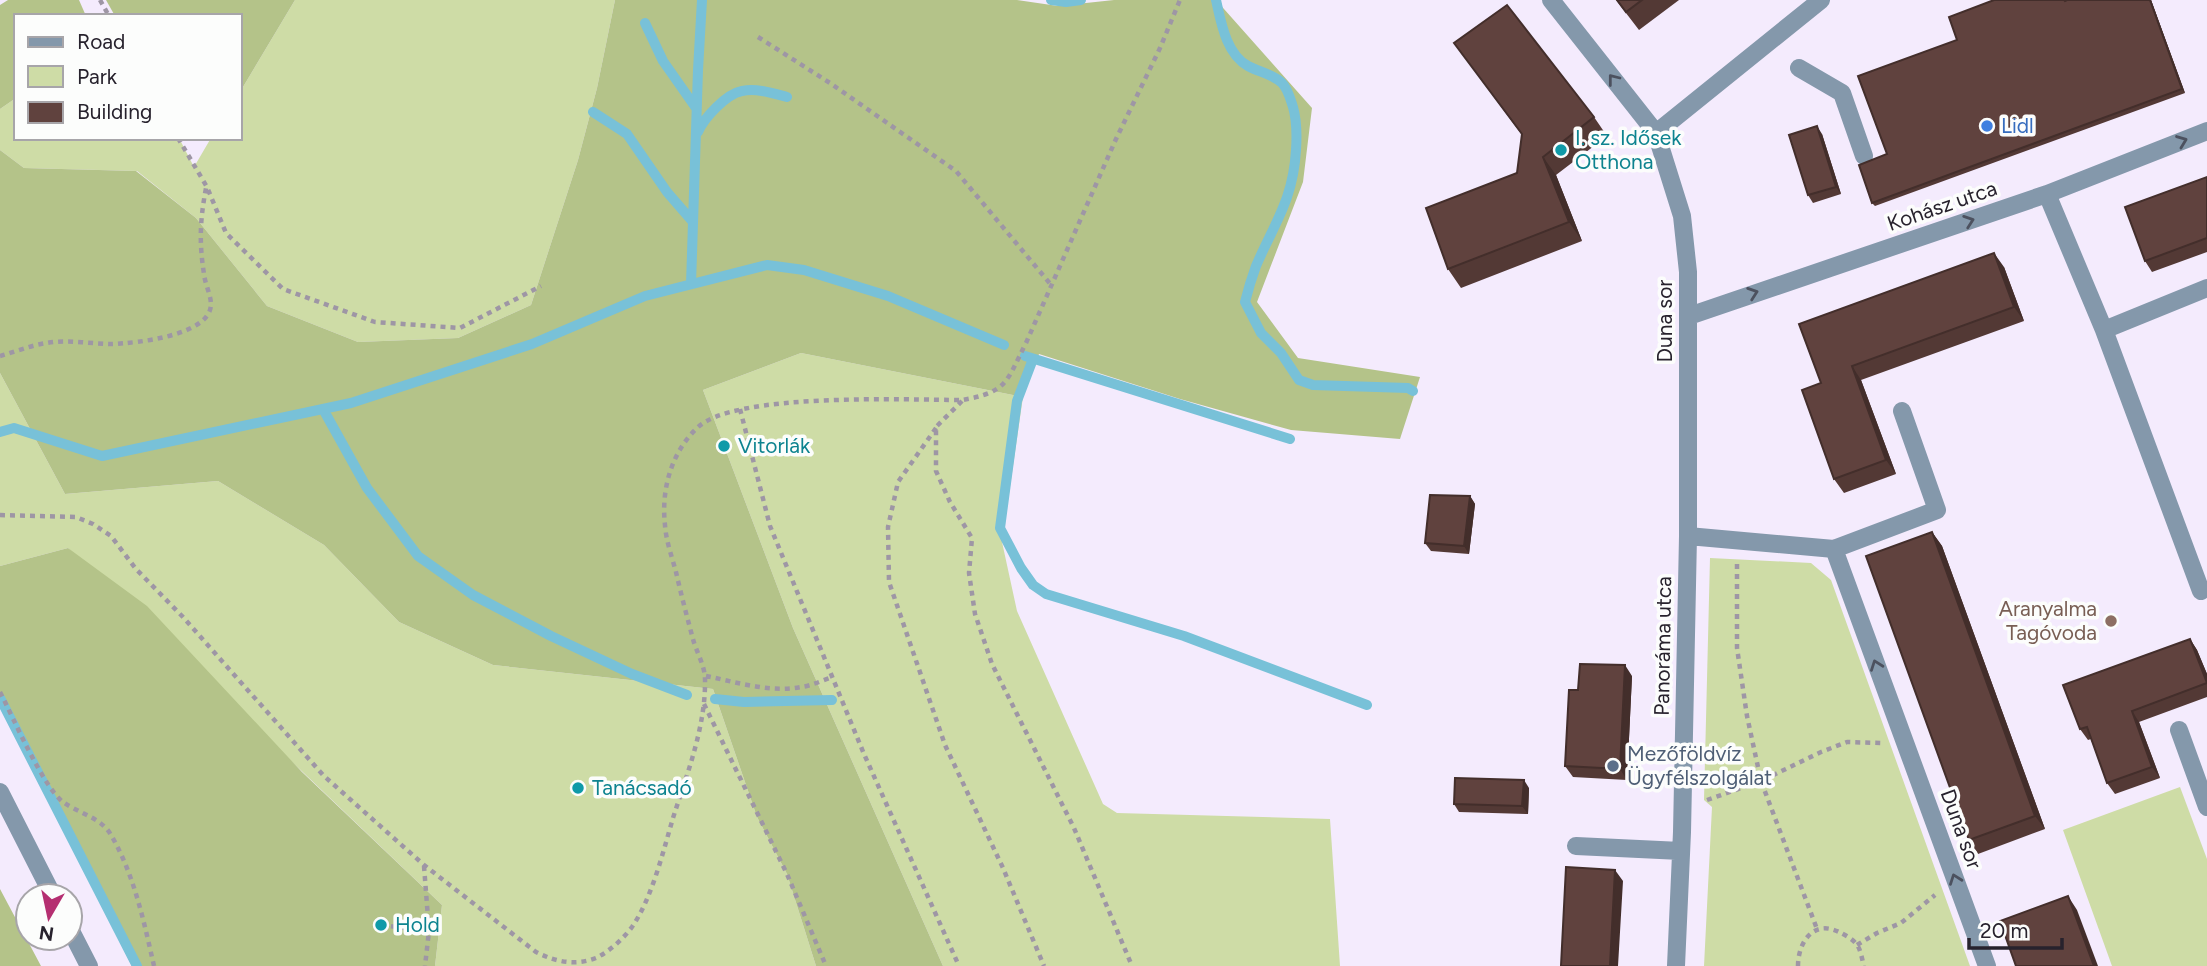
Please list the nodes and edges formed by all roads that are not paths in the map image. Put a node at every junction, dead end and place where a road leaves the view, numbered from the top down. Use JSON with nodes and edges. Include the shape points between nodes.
{"nodes":[{"id":1,"x":1551,"y":0,"type":"edge"},
{"id":2,"x":1821,"y":0,"type":"edge"},
{"id":3,"x":1799,"y":68,"type":"dead end"},
{"id":4,"x":2207,"y":131,"type":"edge"},
{"id":5,"x":1656,"y":133,"type":"junction"},
{"id":6,"x":1864,"y":156,"type":"dead end"},
{"id":7,"x":2047,"y":194,"type":"junction"},
{"id":8,"x":2207,"y":288,"type":"edge"},
{"id":9,"x":1689,"y":316,"type":"junction"},
{"id":10,"x":2104,"y":330,"type":"junction"},
{"id":11,"x":1902,"y":411,"type":"dead end"},
{"id":12,"x":1688,"y":536,"type":"junction"},
{"id":13,"x":1834,"y":549,"type":"junction"},
{"id":14,"x":2201,"y":591,"type":"dead end"},
{"id":15,"x":2179,"y":730,"type":"dead end"},
{"id":16,"x":0,"y":792,"type":"edge"},
{"id":17,"x":2207,"y":807,"type":"edge"},
{"id":18,"x":1576,"y":846,"type":"dead end"},
{"id":19,"x":1681,"y":851,"type":"junction"},
{"id":20,"x":46,"y":882,"type":"edge"},
{"id":21,"x":1676,"y":966,"type":"edge"},
{"id":22,"x":1987,"y":966,"type":"edge"}],
"edges":[{"from":5,"to":1,"type":"street","name":"Duna sor","one_way":true},
{"from":2,"to":5,"type":"street"},
{"from":3,"to":6,"type":"street","via":[[1842,93]]},
{"from":7,"to":4,"type":"street","name":"Kohász utca","one_way":true},
{"from":5,"to":9,"type":"street","name":"Duna sor","via":[[1682,216]]},
{"from":9,"to":7,"type":"street","name":"Kohász utca","one_way":true},
{"from":7,"to":10,"type":"street"},
{"from":8,"to":10,"type":"street"},
{"from":9,"to":12,"type":"street","name":"Duna sor"},
{"from":10,"to":14,"type":"street"},
{"from":11,"to":13,"type":"street","via":[[1937,510]]},
{"from":12,"to":13,"type":"street"},
{"from":12,"to":19,"type":"street","name":"Panoráma utca"},
{"from":22,"to":13,"type":"street","name":"Duna sor","one_way":true},
{"from":15,"to":17,"type":"street"},
{"from":16,"to":20,"type":"street"},
{"from":18,"to":19,"type":"street"},
{"from":19,"to":21,"type":"street","name":"Panoráma utca"}]}
